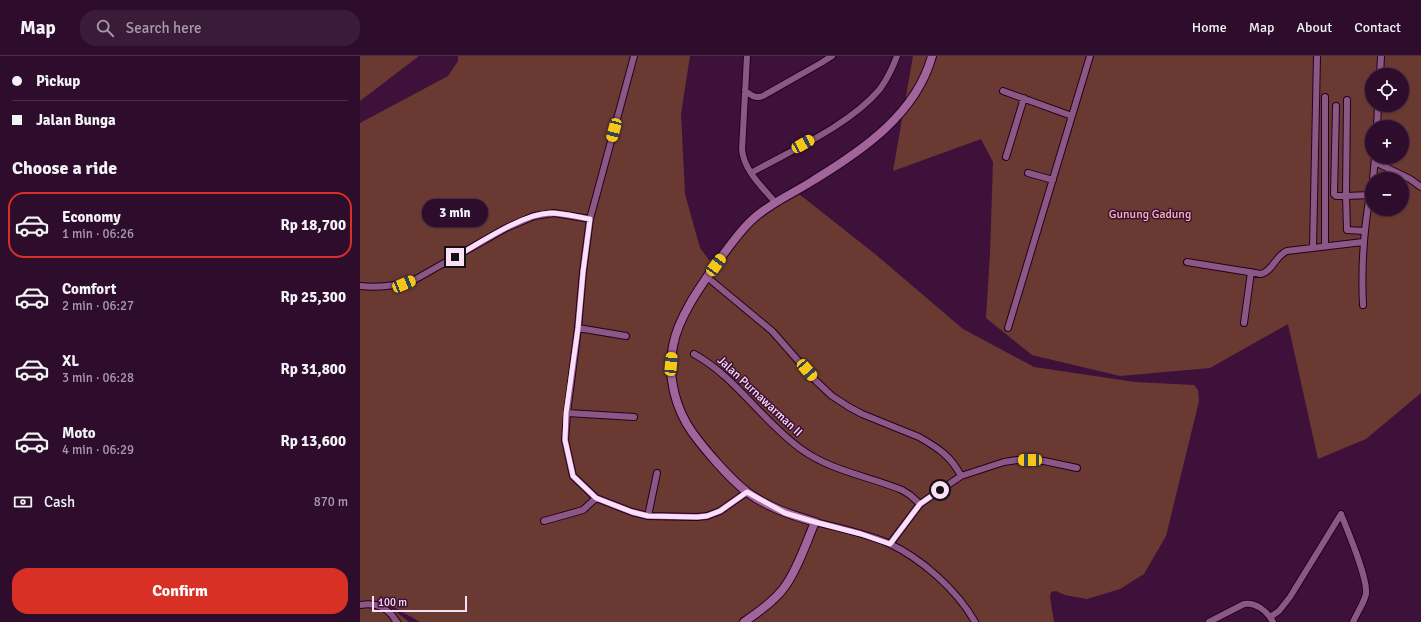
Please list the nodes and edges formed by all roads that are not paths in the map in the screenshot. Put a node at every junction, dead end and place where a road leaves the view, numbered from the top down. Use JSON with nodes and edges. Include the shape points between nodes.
{"nodes":[{"id":1,"x":634,"y":56,"type":"edge"},
{"id":2,"x":747,"y":56,"type":"edge"},
{"id":3,"x":832,"y":56,"type":"edge"},
{"id":4,"x":897,"y":56,"type":"edge"},
{"id":5,"x":932,"y":56,"type":"edge"},
{"id":6,"x":1090,"y":56,"type":"edge"},
{"id":7,"x":1317,"y":56,"type":"edge"},
{"id":8,"x":1381,"y":56,"type":"edge"},
{"id":9,"x":1380,"y":68,"type":"edge"},
{"id":10,"x":745,"y":90,"type":"junction"},
{"id":11,"x":1003,"y":91,"type":"dead end"},
{"id":12,"x":1325,"y":97,"type":"dead end"},
{"id":13,"x":1024,"y":98,"type":"junction"},
{"id":14,"x":1347,"y":100,"type":"dead end"},
{"id":15,"x":1336,"y":106,"type":"dead end"},
{"id":16,"x":1072,"y":116,"type":"junction"},
{"id":17,"x":1006,"y":156,"type":"dead end"},
{"id":18,"x":1384,"y":164,"type":"edge"},
{"id":19,"x":751,"y":172,"type":"junction"},
{"id":20,"x":1028,"y":173,"type":"dead end"},
{"id":21,"x":1053,"y":180,"type":"junction"},
{"id":22,"x":1421,"y":187,"type":"edge"},
{"id":23,"x":1365,"y":195,"type":"edge"},
{"id":24,"x":1346,"y":196,"type":"junction"},
{"id":25,"x":775,"y":202,"type":"junction"},
{"id":26,"x":1366,"y":216,"type":"edge"},
{"id":27,"x":590,"y":219,"type":"junction"},
{"id":28,"x":1364,"y":231,"type":"junction"},
{"id":29,"x":1363,"y":242,"type":"junction"},
{"id":30,"x":1325,"y":246,"type":"junction"},
{"id":31,"x":1313,"y":248,"type":"junction"},
{"id":32,"x":1187,"y":262,"type":"dead end"},
{"id":33,"x":1251,"y":272,"type":"junction"},
{"id":34,"x":707,"y":277,"type":"junction"},
{"id":35,"x":360,"y":286,"type":"edge"},
{"id":36,"x":1363,"y":305,"type":"dead end"},
{"id":37,"x":1244,"y":323,"type":"dead end"},
{"id":38,"x":578,"y":328,"type":"junction"},
{"id":39,"x":1008,"y":328,"type":"dead end"},
{"id":40,"x":626,"y":336,"type":"dead end"},
{"id":41,"x":694,"y":354,"type":"dead end"},
{"id":42,"x":566,"y":413,"type":"junction"},
{"id":43,"x":634,"y":417,"type":"dead end"},
{"id":44,"x":1077,"y":468,"type":"dead end"},
{"id":45,"x":657,"y":474,"type":"dead end"},
{"id":46,"x":961,"y":476,"type":"junction"},
{"id":47,"x":747,"y":492,"type":"junction"},
{"id":48,"x":596,"y":498,"type":"junction"},
{"id":49,"x":920,"y":504,"type":"junction"},
{"id":50,"x":648,"y":516,"type":"junction"},
{"id":51,"x":544,"y":521,"type":"dead end"},
{"id":52,"x":815,"y":522,"type":"junction"},
{"id":53,"x":890,"y":544,"type":"junction"},
{"id":54,"x":360,"y":605,"type":"edge"},
{"id":55,"x":1271,"y":619,"type":"edge"},
{"id":56,"x":397,"y":622,"type":"edge"},
{"id":57,"x":744,"y":622,"type":"edge"},
{"id":58,"x":975,"y":622,"type":"edge"},
{"id":59,"x":1209,"y":622,"type":"edge"},
{"id":60,"x":1353,"y":622,"type":"edge"}],
"edges":[{"from":1,"to":27,"type":"street"},
{"from":2,"to":10,"type":"street"},
{"from":3,"to":10,"type":"street","via":[[763,96],[753,97]]},
{"from":4,"to":19,"type":"street","via":[[881,88],[859,110],[829,130]]},
{"from":5,"to":25,"type":"street","via":[[924,78],[895,120],[873,140],[821,176]]},
{"from":6,"to":16,"type":"street"},
{"from":7,"to":31,"type":"street"},
{"from":8,"to":9,"type":"street"},
{"from":10,"to":19,"type":"street","via":[[742,150],[744,162]]},
{"from":11,"to":13,"type":"street"},
{"from":12,"to":30,"type":"street"},
{"from":13,"to":16,"type":"street"},
{"from":13,"to":17,"type":"street"},
{"from":14,"to":24,"type":"street"},
{"from":15,"to":24,"type":"street","via":[[1334,194]]},
{"from":16,"to":21,"type":"street"},
{"from":18,"to":22,"type":"street"},
{"from":19,"to":25,"type":"street"},
{"from":20,"to":21,"type":"street"},
{"from":21,"to":39,"type":"street"},
{"from":23,"to":24,"type":"street"},
{"from":24,"to":28,"type":"street","via":[[1346,228],[1349,231]]},
{"from":25,"to":34,"type":"street","via":[[753,218],[742,230]]},
{"from":26,"to":28,"type":"street"},
{"from":27,"to":35,"type":"street","via":[[554,213],[534,216],[506,228],[404,284]]},
{"from":27,"to":38,"type":"street"},
{"from":28,"to":29,"type":"street"},
{"from":29,"to":30,"type":"street"},
{"from":29,"to":36,"type":"street"},
{"from":30,"to":31,"type":"street"},
{"from":31,"to":33,"type":"street","via":[[1287,251],[1264,273]]},
{"from":32,"to":33,"type":"street"},
{"from":33,"to":37,"type":"street"},
{"from":34,"to":46,"type":"street","via":[[772,331],[832,396],[849,407],[930,443],[949,457]]},
{"from":34,"to":47,"type":"street","via":[[684,315],[673,345],[672,384],[677,404],[686,423],[701,444]]},
{"from":38,"to":40,"type":"street"},
{"from":38,"to":42,"type":"street"},
{"from":41,"to":49,"type":"street","name":"Jalan Purnawarman II","via":[[721,372],[769,422],[802,450],[837,468],[902,490]]},
{"from":42,"to":43,"type":"street"},
{"from":42,"to":48,"type":"street","via":[[565,440],[573,476]]},
{"from":44,"to":46,"type":"street","via":[[1017,460]]},
{"from":45,"to":50,"type":"street"},
{"from":46,"to":49,"type":"street"},
{"from":47,"to":50,"type":"street","via":[[720,511],[707,516]]},
{"from":47,"to":52,"type":"street","via":[[785,513]]},
{"from":48,"to":50,"type":"street"},
{"from":48,"to":51,"type":"street","via":[[584,510]]},
{"from":49,"to":53,"type":"street"},
{"from":52,"to":53,"type":"street","via":[[847,529]]},
{"from":52,"to":57,"type":"street","via":[[786,587],[770,603]]},
{"from":53,"to":58,"type":"street","via":[[945,583]]},
{"from":54,"to":56,"type":"street","via":[[368,603],[380,607],[391,614]]},
{"from":55,"to":59,"type":"street","via":[[1256,605],[1248,603]]},
{"from":55,"to":60,"type":"street","via":[[1290,597],[1341,514],[1366,588],[1366,595]]}]}
